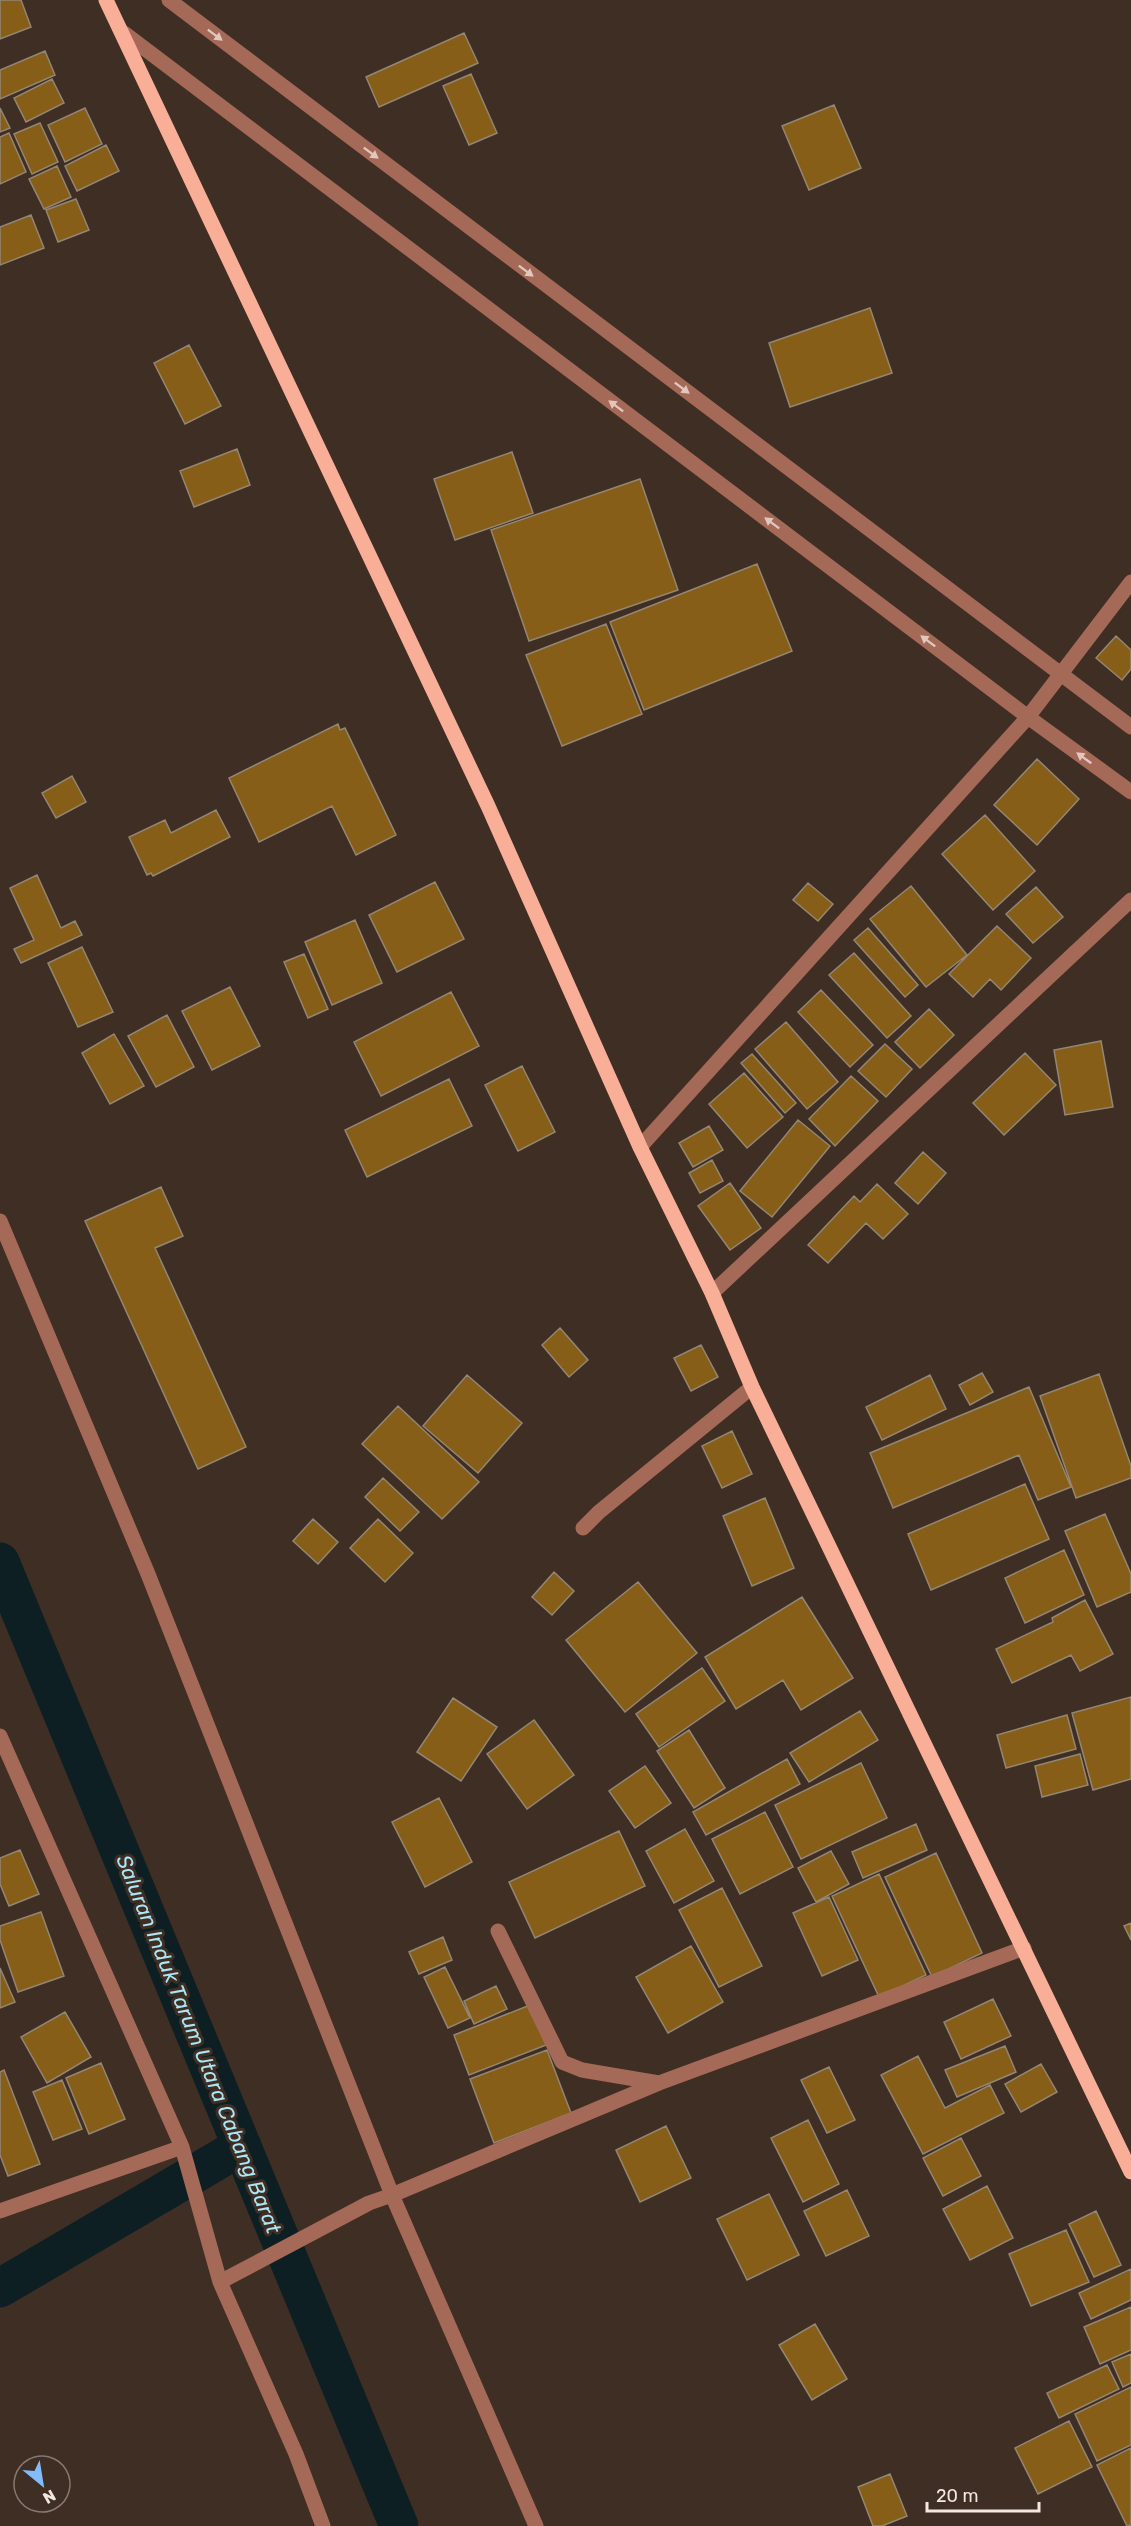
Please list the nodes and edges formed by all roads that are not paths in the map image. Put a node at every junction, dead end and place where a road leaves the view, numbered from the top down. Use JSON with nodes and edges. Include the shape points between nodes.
{"nodes":[{"id":1,"x":106,"y":0,"type":"edge"},
{"id":2,"x":169,"y":0,"type":"edge"},
{"id":3,"x":124,"y":33,"type":"junction"},
{"id":4,"x":1131,"y":582,"type":"edge"},
{"id":5,"x":1061,"y":675,"type":"junction"},
{"id":6,"x":1028,"y":717,"type":"junction"},
{"id":7,"x":1131,"y":727,"type":"edge"},
{"id":8,"x":1131,"y":792,"type":"edge"},
{"id":9,"x":1131,"y":900,"type":"edge"},
{"id":10,"x":640,"y":1147,"type":"junction"},
{"id":11,"x":0,"y":1221,"type":"edge"},
{"id":12,"x":712,"y":1293,"type":"junction"},
{"id":13,"x":752,"y":1387,"type":"junction"},
{"id":14,"x":583,"y":1528,"type":"dead end"},
{"id":15,"x":0,"y":1736,"type":"edge"},
{"id":16,"x":498,"y":1931,"type":"dead end"},
{"id":17,"x":1024,"y":1948,"type":"junction"},
{"id":18,"x":659,"y":2083,"type":"junction"},
{"id":19,"x":182,"y":2148,"type":"junction"},
{"id":20,"x":1131,"y":2172,"type":"edge"},
{"id":21,"x":392,"y":2195,"type":"junction"},
{"id":22,"x":0,"y":2211,"type":"edge"},
{"id":23,"x":218,"y":2278,"type":"junction"},
{"id":24,"x":324,"y":2526,"type":"edge"},
{"id":25,"x":536,"y":2526,"type":"edge"}],
"edges":[{"from":1,"to":3,"type":"main road"},
{"from":2,"to":5,"type":"street","one_way":true},
{"from":6,"to":3,"type":"street","one_way":true},
{"from":3,"to":10,"type":"main road","via":[[488,806]]},
{"from":4,"to":5,"type":"street"},
{"from":5,"to":6,"type":"street"},
{"from":5,"to":7,"type":"street"},
{"from":8,"to":6,"type":"street","one_way":true},
{"from":6,"to":10,"type":"street"},
{"from":9,"to":12,"type":"street"},
{"from":10,"to":12,"type":"main road"},
{"from":11,"to":21,"type":"street","via":[[148,1574]]},
{"from":12,"to":13,"type":"main road"},
{"from":13,"to":14,"type":"street"},
{"from":13,"to":17,"type":"main road"},
{"from":15,"to":19,"type":"street"},
{"from":16,"to":18,"type":"street","via":[[562,2062],[582,2070]]},
{"from":17,"to":18,"type":"street"},
{"from":17,"to":20,"type":"main road"},
{"from":18,"to":21,"type":"street"},
{"from":19,"to":22,"type":"street"},
{"from":19,"to":23,"type":"street"},
{"from":21,"to":23,"type":"street"},
{"from":21,"to":25,"type":"street"},
{"from":23,"to":24,"type":"street"}]}
